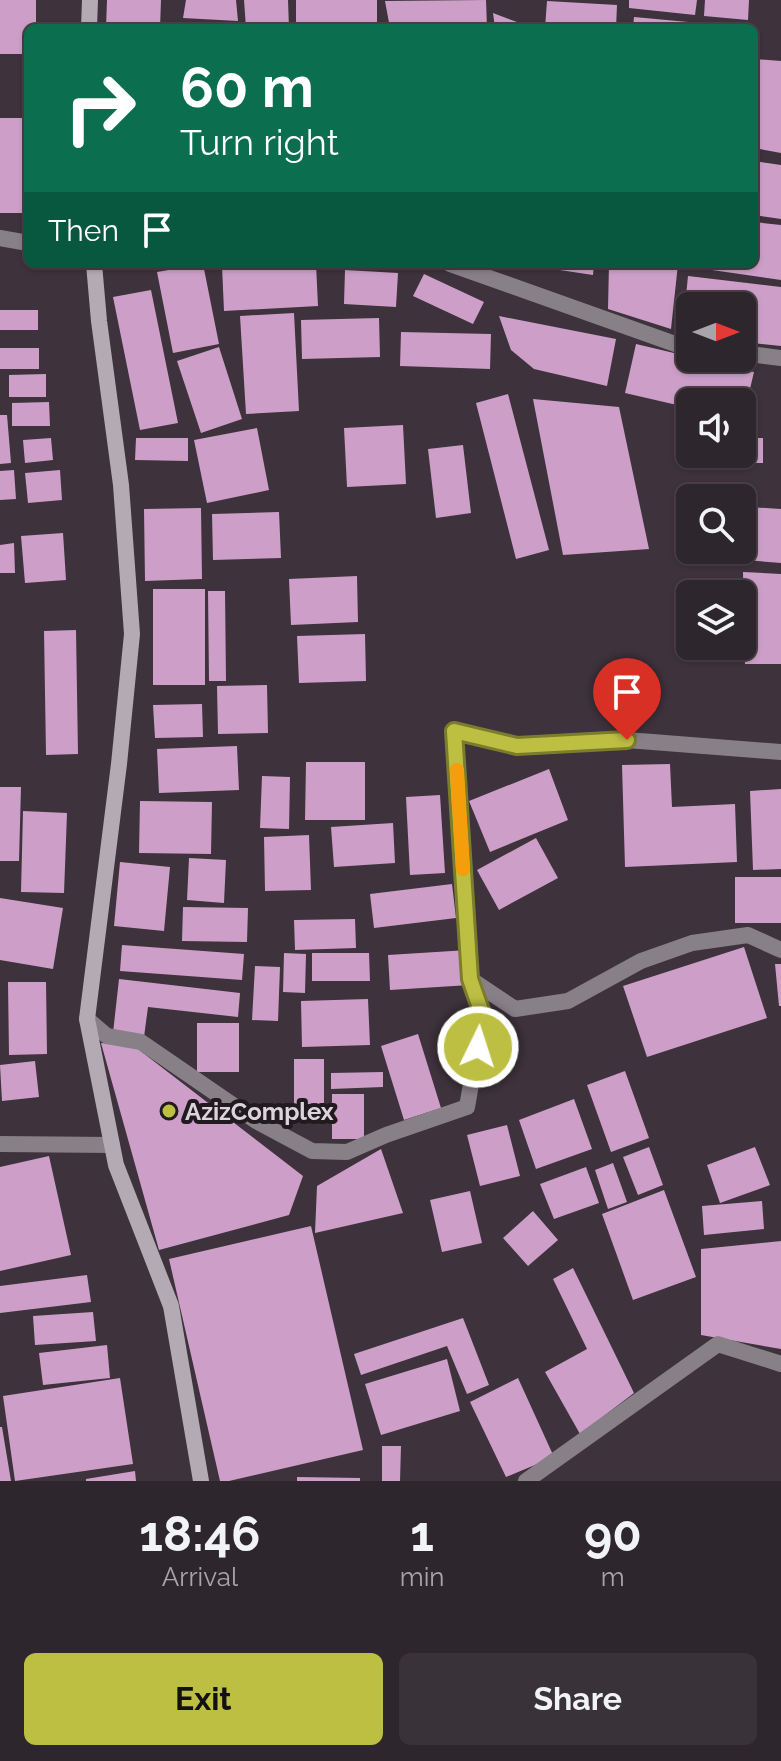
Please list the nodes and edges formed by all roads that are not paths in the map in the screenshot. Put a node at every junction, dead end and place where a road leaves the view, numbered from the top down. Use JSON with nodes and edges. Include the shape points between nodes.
{"nodes":[{"id":1,"x":90,"y":0,"type":"edge"},
{"id":2,"x":89,"y":24,"type":"edge"},
{"id":3,"x":0,"y":238,"type":"edge"},
{"id":4,"x":24,"y":242,"type":"edge"},
{"id":5,"x":94,"y":268,"type":"edge"},
{"id":6,"x":461,"y":268,"type":"edge"},
{"id":7,"x":676,"y":344,"type":"edge"},
{"id":8,"x":756,"y":355,"type":"edge"},
{"id":9,"x":781,"y":358,"type":"edge"},
{"id":10,"x":781,"y":752,"type":"edge"},
{"id":11,"x":781,"y":950,"type":"edge"},
{"id":12,"x":470,"y":979,"type":"junction"},
{"id":13,"x":87,"y":1019,"type":"junction"},
{"id":14,"x":0,"y":1144,"type":"edge"},
{"id":15,"x":112,"y":1145,"type":"junction"},
{"id":16,"x":781,"y":1364,"type":"edge"},
{"id":17,"x":201,"y":1481,"type":"edge"},
{"id":18,"x":526,"y":1481,"type":"edge"}],
"edges":[{"from":1,"to":2,"type":"street"},
{"from":3,"to":4,"type":"street"},
{"from":5,"to":13,"type":"street","via":[[121,485],[132,634]]},
{"from":6,"to":7,"type":"street"},
{"from":8,"to":9,"type":"street"},
{"from":10,"to":12,"type":"street","via":[[627,740],[517,746],[454,731]]},
{"from":11,"to":12,"type":"street","via":[[748,935],[692,943],[641,961],[568,1001],[515,1009]]},
{"from":12,"to":13,"type":"street","via":[[483,1016],[467,1107],[347,1152],[312,1151],[256,1121],[141,1042],[107,1036]]},
{"from":13,"to":15,"type":"street"},
{"from":14,"to":15,"type":"street"},
{"from":15,"to":17,"type":"street","via":[[171,1306]]},
{"from":16,"to":18,"type":"street","via":[[718,1344]]}]}
